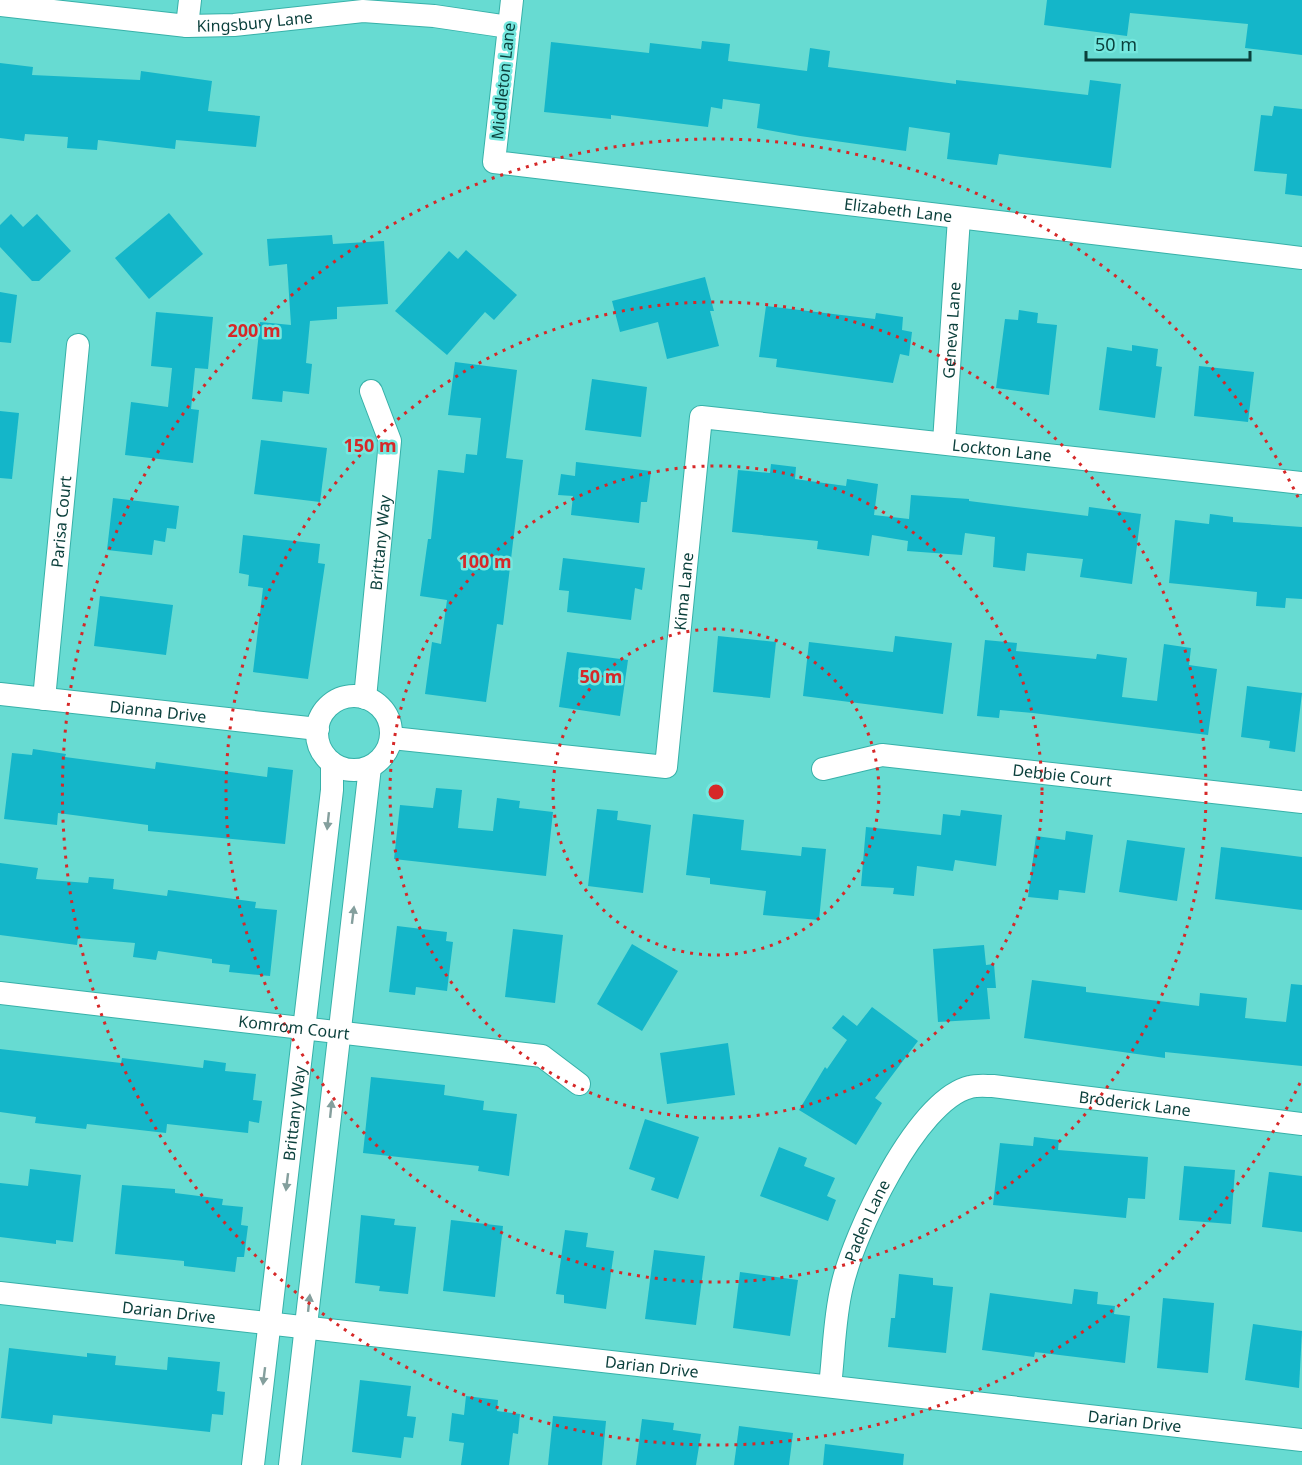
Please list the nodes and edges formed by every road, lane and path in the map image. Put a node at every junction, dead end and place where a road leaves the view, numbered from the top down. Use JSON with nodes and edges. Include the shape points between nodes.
{"nodes":[{"id":1,"x":190,"y":0,"type":"edge"},
{"id":2,"x":512,"y":0,"type":"edge"},
{"id":3,"x":0,"y":5,"type":"edge"},
{"id":4,"x":188,"y":26,"type":"junction"},
{"id":5,"x":509,"y":27,"type":"junction"},
{"id":6,"x":494,"y":162,"type":"joint"},
{"id":7,"x":959,"y":218,"type":"junction"},
{"id":8,"x":1302,"y":258,"type":"edge"},
{"id":9,"x":78,"y":345,"type":"dead end"},
{"id":10,"x":371,"y":392,"type":"dead end"},
{"id":11,"x":701,"y":417,"type":"joint"},
{"id":12,"x":944,"y":442,"type":"junction"},
{"id":13,"x":1302,"y":483,"type":"edge"},
{"id":14,"x":0,"y":694,"type":"edge"},
{"id":15,"x":366,"y":698,"type":"junction"},
{"id":16,"x":44,"y":699,"type":"junction"},
{"id":17,"x":318,"y":729,"type":"junction"},
{"id":18,"x":392,"y":738,"type":"junction"},
{"id":19,"x":332,"y":763,"type":"junction"},
{"id":20,"x":370,"y":767,"type":"junction"},
{"id":21,"x":824,"y":770,"type":"dead end"},
{"id":22,"x":1302,"y":802,"type":"edge"},
{"id":23,"x":0,"y":993,"type":"edge"},
{"id":24,"x":305,"y":1029,"type":"junction"},
{"id":25,"x":339,"y":1032,"type":"junction"},
{"id":26,"x":579,"y":1084,"type":"dead end"},
{"id":27,"x":969,"y":1087,"type":"joint"},
{"id":28,"x":1302,"y":1124,"type":"edge"},
{"id":29,"x":0,"y":1293,"type":"edge"},
{"id":30,"x":270,"y":1325,"type":"junction"},
{"id":31,"x":306,"y":1329,"type":"junction"},
{"id":32,"x":830,"y":1386,"type":"junction"},
{"id":33,"x":1302,"y":1440,"type":"edge"},
{"id":34,"x":253,"y":1465,"type":"edge"},
{"id":35,"x":290,"y":1465,"type":"edge"}],
"edges":[{"from":1,"to":4,"type":"street"},
{"from":2,"to":5,"type":"street","name":"Middleton Lane"},
{"from":3,"to":4,"type":"street","name":"Kingsbury Lane"},
{"from":4,"to":5,"type":"street","name":"Kingsbury Lane","via":[[363,11]]},
{"from":5,"to":6,"type":"street","name":"Middleton Lane"},
{"from":6,"to":7,"type":"street","name":"Elizabeth Lane"},
{"from":7,"to":8,"type":"street","name":"Elizabeth Lane"},
{"from":7,"to":12,"type":"street","name":"Geneva Lane"},
{"from":9,"to":16,"type":"street","name":"Parisa Court"},
{"from":10,"to":15,"type":"street","name":"Brittany Way","via":[[390,441]]},
{"from":11,"to":12,"type":"street","name":"Lockton Lane"},
{"from":11,"to":18,"type":"street","name":"Kima Lane","via":[[666,767]]},
{"from":12,"to":13,"type":"street","name":"Lockton Lane"},
{"from":14,"to":16,"type":"street","name":"Dianna Drive"},
{"from":15,"to":17,"type":"street","via":[[346,698],[329,706]]},
{"from":15,"to":18,"type":"street","via":[[386,713]]},
{"from":16,"to":17,"type":"street","name":"Dianna Drive"},
{"from":17,"to":19,"type":"street","via":[[318,741]]},
{"from":18,"to":20,"type":"street","via":[[380,761]]},
{"from":19,"to":20,"type":"street","via":[[343,769]]},
{"from":19,"to":24,"type":"street","name":"Brittany Way","one_way":true},
{"from":25,"to":20,"type":"street","one_way":true},
{"from":21,"to":22,"type":"street","name":"Debbie Court","via":[[882,755]]},
{"from":23,"to":24,"type":"street","name":"Komrom Court"},
{"from":24,"to":25,"type":"street","name":"Komrom Court"},
{"from":24,"to":30,"type":"street","name":"Brittany Way","one_way":true},
{"from":25,"to":26,"type":"street","name":"Komrom Court","via":[[542,1056]]},
{"from":31,"to":25,"type":"street","one_way":true},
{"from":27,"to":28,"type":"street","name":"Broderick Lane","via":[[993,1086]]},
{"from":27,"to":32,"type":"street","name":"Paden Lane","via":[[944,1102],[904,1150],[868,1216],[842,1286]]},
{"from":29,"to":30,"type":"street","name":"Darian Drive"},
{"from":30,"to":31,"type":"street","name":"Darian Drive"},
{"from":30,"to":34,"type":"street","name":"Brittany Way","one_way":true},
{"from":31,"to":32,"type":"street","name":"Darian Drive"},
{"from":31,"to":35,"type":"street"},
{"from":32,"to":33,"type":"street","name":"Darian Drive"}]}
